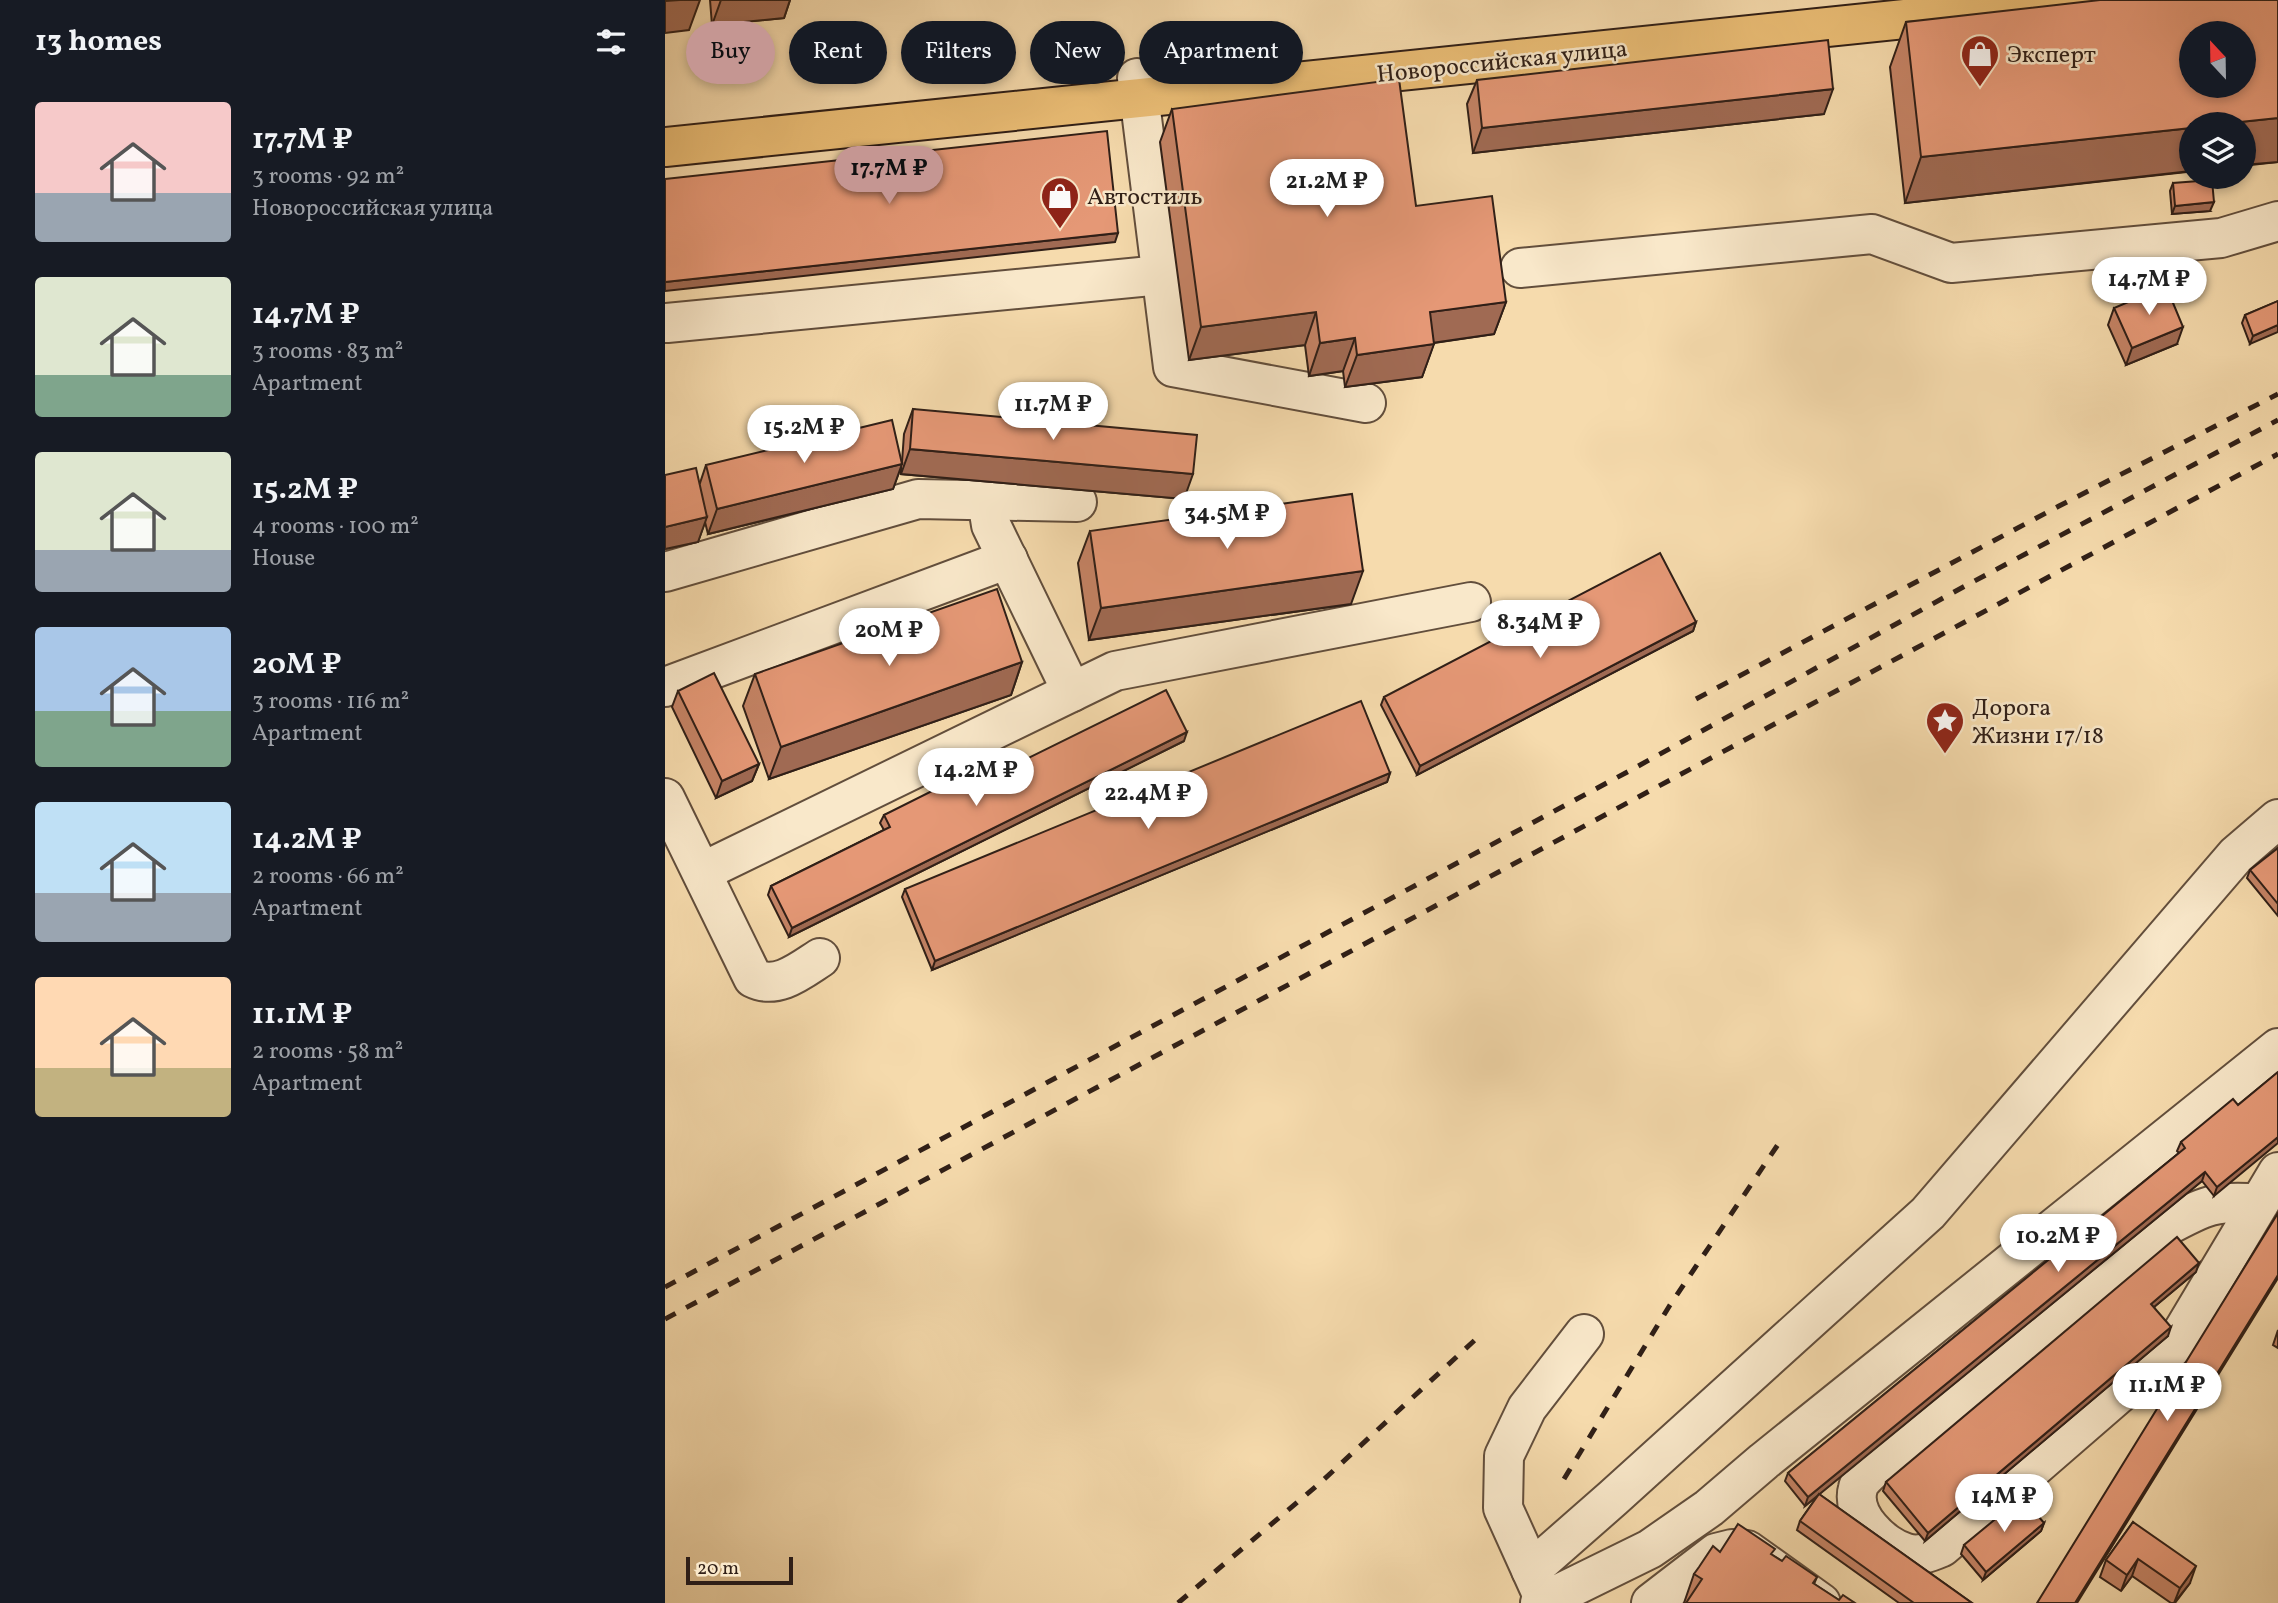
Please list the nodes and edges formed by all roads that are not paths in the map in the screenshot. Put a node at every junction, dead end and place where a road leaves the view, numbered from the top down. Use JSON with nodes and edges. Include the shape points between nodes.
{"nodes":[{"id":1,"x":1896,"y":0,"type":"edge"},
{"id":2,"x":2088,"y":0,"type":"edge"},
{"id":3,"x":1848,"y":15,"type":"junction"},
{"id":4,"x":1138,"y":88,"type":"junction"},
{"id":5,"x":665,"y":127,"type":"edge"},
{"id":6,"x":665,"y":147,"type":"edge"},
{"id":7,"x":2278,"y":221,"type":"edge"},
{"id":8,"x":1520,"y":268,"type":"dead end"},
{"id":9,"x":1161,"y":275,"type":"junction"},
{"id":10,"x":667,"y":323,"type":"dead end"},
{"id":11,"x":1366,"y":403,"type":"dead end"},
{"id":12,"x":987,"y":500,"type":"junction"},
{"id":13,"x":1077,"y":502,"type":"dead end"},
{"id":14,"x":1008,"y":559,"type":"junction"},
{"id":15,"x":665,"y":572,"type":"edge"},
{"id":16,"x":1471,"y":602,"type":"dead end"},
{"id":17,"x":665,"y":687,"type":"edge"},
{"id":18,"x":1072,"y":692,"type":"junction"},
{"id":19,"x":665,"y":798,"type":"edge"},
{"id":20,"x":2278,"y":819,"type":"edge"},
{"id":21,"x":702,"y":872,"type":"junction"},
{"id":22,"x":820,"y":958,"type":"dead end"},
{"id":23,"x":2278,"y":1048,"type":"edge"},
{"id":24,"x":2269,"y":1188,"type":"edge"},
{"id":25,"x":1584,"y":1334,"type":"dead end"},
{"id":26,"x":1539,"y":1591,"type":"edge"},
{"id":27,"x":1651,"y":1603,"type":"edge"},
{"id":28,"x":1821,"y":1603,"type":"edge"}],
"edges":[{"from":1,"to":3,"type":"main road","name":"Новороссийская улица"},
{"from":2,"to":3,"type":"main road","name":"Новороссийская улица"},
{"from":3,"to":4,"type":"main road","name":"Новороссийская улица"},
{"from":4,"to":5,"type":"main road","name":"Новороссийская улица"},
{"from":4,"to":6,"type":"main road","name":"Новороссийская улица"},
{"from":4,"to":9,"type":"lane"},
{"from":7,"to":8,"type":"lane","via":[[2221,238],[1951,263],[1872,234]]},
{"from":9,"to":10,"type":"lane"},
{"from":9,"to":11,"type":"lane","via":[[1173,367]]},
{"from":12,"to":13,"type":"lane"},
{"from":12,"to":14,"type":"lane","via":[[991,525]]},
{"from":12,"to":15,"type":"lane","via":[[918,499]]},
{"from":14,"to":17,"type":"lane"},
{"from":14,"to":18,"type":"lane"},
{"from":16,"to":18,"type":"lane","via":[[1115,671]]},
{"from":18,"to":21,"type":"lane"},
{"from":19,"to":21,"type":"lane"},
{"from":20,"to":26,"type":"lane","via":[[2236,855],[1928,1213]]},
{"from":21,"to":22,"type":"lane","via":[[753,978],[763,983],[786,979]]},
{"from":23,"to":26,"type":"lane","via":[[1709,1508],[1650,1549]]},
{"from":24,"to":24,"type":"lane","via":[[2173,1346],[1943,1547],[1925,1555],[1907,1554],[1889,1545],[1864,1521],[1856,1504],[1858,1486],[1871,1471],[2165,1227],[2200,1208]]},
{"from":25,"to":26,"type":"lane","via":[[1527,1409],[1504,1456],[1503,1508]]},
{"from":27,"to":28,"type":"lane","via":[[1716,1553],[1732,1549],[1747,1550]]}]}
